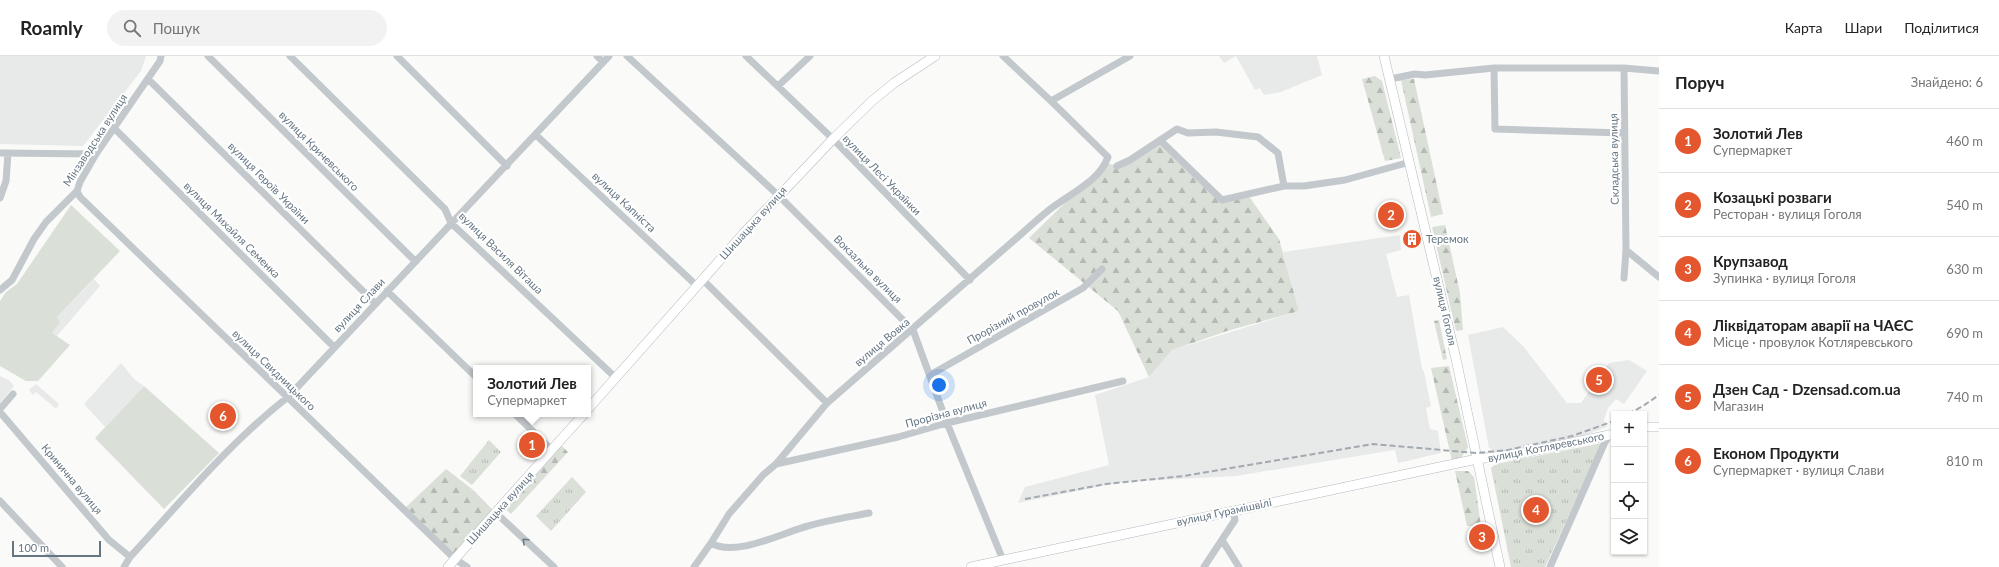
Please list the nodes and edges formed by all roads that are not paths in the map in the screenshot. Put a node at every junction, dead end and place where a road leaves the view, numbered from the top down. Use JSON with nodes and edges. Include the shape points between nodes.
{"nodes":[{"id":1,"x":161,"y":56,"type":"edge"},
{"id":2,"x":208,"y":56,"type":"edge"},
{"id":3,"x":290,"y":56,"type":"edge"},
{"id":4,"x":398,"y":56,"type":"edge"},
{"id":5,"x":597,"y":56,"type":"edge"},
{"id":6,"x":609,"y":56,"type":"edge"},
{"id":7,"x":627,"y":56,"type":"edge"},
{"id":8,"x":746,"y":56,"type":"edge"},
{"id":9,"x":810,"y":56,"type":"edge"},
{"id":10,"x":935,"y":56,"type":"edge"},
{"id":11,"x":1003,"y":56,"type":"edge"},
{"id":12,"x":1130,"y":56,"type":"edge"},
{"id":13,"x":1384,"y":56,"type":"edge"},
{"id":14,"x":604,"y":62,"type":"junction"},
{"id":15,"x":1494,"y":68,"type":"junction"},
{"id":16,"x":1624,"y":68,"type":"junction"},
{"id":17,"x":1659,"y":71,"type":"edge"},
{"id":18,"x":148,"y":78,"type":"junction"},
{"id":19,"x":1390,"y":80,"type":"junction"},
{"id":20,"x":778,"y":86,"type":"junction"},
{"id":21,"x":1052,"y":101,"type":"junction"},
{"id":22,"x":115,"y":129,"type":"junction"},
{"id":23,"x":1624,"y":133,"type":"junction"},
{"id":24,"x":536,"y":135,"type":"junction"},
{"id":25,"x":833,"y":139,"type":"junction"},
{"id":26,"x":1161,"y":140,"type":"junction"},
{"id":27,"x":0,"y":153,"type":"edge"},
{"id":28,"x":8,"y":153,"type":"junction"},
{"id":29,"x":96,"y":154,"type":"junction"},
{"id":30,"x":1410,"y":162,"type":"junction"},
{"id":31,"x":507,"y":166,"type":"junction"},
{"id":32,"x":1117,"y":166,"type":"dead end"},
{"id":33,"x":1284,"y":186,"type":"junction"},
{"id":34,"x":77,"y":191,"type":"junction"},
{"id":35,"x":778,"y":195,"type":"junction"},
{"id":36,"x":0,"y":198,"type":"edge"},
{"id":37,"x":450,"y":223,"type":"junction"},
{"id":38,"x":1626,"y":250,"type":"junction"},
{"id":39,"x":415,"y":261,"type":"junction"},
{"id":40,"x":1102,"y":269,"type":"dead end"},
{"id":41,"x":1659,"y":277,"type":"edge"},
{"id":42,"x":1624,"y":278,"type":"dead end"},
{"id":43,"x":970,"y":280,"type":"junction"},
{"id":44,"x":699,"y":282,"type":"junction"},
{"id":45,"x":0,"y":290,"type":"edge"},
{"id":46,"x":387,"y":291,"type":"junction"},
{"id":47,"x":375,"y":303,"type":"junction"},
{"id":48,"x":913,"y":330,"type":"junction"},
{"id":49,"x":334,"y":347,"type":"junction"},
{"id":50,"x":473,"y":374,"type":"edge"},
{"id":51,"x":930,"y":375,"type":"junction"},
{"id":52,"x":616,"y":378,"type":"junction"},
{"id":53,"x":1123,"y":381,"type":"dead end"},
{"id":54,"x":13,"y":394,"type":"dead end"},
{"id":55,"x":288,"y":397,"type":"junction"},
{"id":56,"x":827,"y":403,"type":"junction"},
{"id":57,"x":591,"y":406,"type":"edge"},
{"id":58,"x":0,"y":409,"type":"edge"},
{"id":59,"x":0,"y":412,"type":"edge"},
{"id":60,"x":517,"y":417,"type":"edge"},
{"id":61,"x":581,"y":417,"type":"edge"},
{"id":62,"x":947,"y":423,"type":"junction"},
{"id":63,"x":1647,"y":427,"type":"edge"},
{"id":64,"x":1659,"y":427,"type":"edge"},
{"id":65,"x":1611,"y":434,"type":"edge"},
{"id":66,"x":1611,"y":435,"type":"edge"},
{"id":67,"x":551,"y":449,"type":"junction"},
{"id":68,"x":1477,"y":459,"type":"junction"},
{"id":69,"x":776,"y":464,"type":"junction"},
{"id":70,"x":0,"y":501,"type":"edge"},
{"id":71,"x":1233,"y":510,"type":"junction"},
{"id":72,"x":494,"y":512,"type":"junction"},
{"id":73,"x":868,"y":513,"type":"dead end"},
{"id":74,"x":1222,"y":540,"type":"junction"},
{"id":75,"x":711,"y":543,"type":"junction"},
{"id":76,"x":130,"y":557,"type":"junction"},
{"id":77,"x":457,"y":560,"type":"junction"},
{"id":78,"x":1003,"y":560,"type":"junction"},
{"id":79,"x":62,"y":567,"type":"edge"},
{"id":80,"x":125,"y":567,"type":"edge"},
{"id":81,"x":448,"y":567,"type":"edge"},
{"id":82,"x":467,"y":567,"type":"edge"},
{"id":83,"x":554,"y":567,"type":"edge"},
{"id":84,"x":694,"y":567,"type":"edge"},
{"id":85,"x":971,"y":567,"type":"edge"},
{"id":86,"x":1204,"y":567,"type":"edge"},
{"id":87,"x":1239,"y":567,"type":"edge"},
{"id":88,"x":1500,"y":567,"type":"edge"},
{"id":89,"x":1550,"y":567,"type":"edge"}],
"edges":[{"from":1,"to":18,"type":"street","name":"Мінзаводська вулиця"},
{"from":2,"to":39,"type":"street","name":"вулиця Кричевського"},
{"from":3,"to":37,"type":"street","name":"вулиця Василя Віташа","via":[[444,209]]},
{"from":4,"to":31,"type":"street"},
{"from":5,"to":14,"type":"street"},
{"from":6,"to":14,"type":"street","name":"вулиця Слави"},
{"from":7,"to":35,"type":"street","name":"Вокзальна вулиця"},
{"from":8,"to":20,"type":"street","name":"вулиця Лесі Українки"},
{"from":9,"to":20,"type":"street"},
{"from":10,"to":25,"type":"street","name":"Шишацька вулиця","via":[[894,83]]},
{"from":11,"to":21,"type":"street"},
{"from":12,"to":21,"type":"street"},
{"from":13,"to":19,"type":"street","name":"вулиця Гоголя"},
{"from":14,"to":24,"type":"street","name":"вулиця Слави"},
{"from":15,"to":16,"type":"street"},
{"from":15,"to":19,"type":"street","via":[[1415,74]]},
{"from":15,"to":23,"type":"street","via":[[1495,129]]},
{"from":16,"to":17,"type":"street"},
{"from":16,"to":23,"type":"street","name":"Складська вулиця"},
{"from":18,"to":22,"type":"street","name":"Мінзаводська вулиця"},
{"from":18,"to":47,"type":"street","name":"вулиця Героїв України"},
{"from":19,"to":30,"type":"street","name":"вулиця Гоголя"},
{"from":20,"to":25,"type":"street","name":"вулиця Лесі Українки"},
{"from":21,"to":43,"type":"street","name":"вулиця Вовка","via":[[1108,157],[1106,163],[1091,179],[1050,210]]},
{"from":22,"to":29,"type":"street","name":"Мінзаводська вулиця"},
{"from":22,"to":49,"type":"street","name":"вулиця Михайля Семенка"},
{"from":23,"to":38,"type":"street","name":"Складська вулиця"},
{"from":24,"to":31,"type":"street","name":"вулиця Слави"},
{"from":24,"to":44,"type":"street","name":"вулиця Капніста"},
{"from":25,"to":35,"type":"street","name":"Шишацька вулиця"},
{"from":25,"to":43,"type":"street","name":"вулиця Лесі Українки"},
{"from":26,"to":32,"type":"street"},
{"from":26,"to":33,"type":"street","via":[[1222,200]]},
{"from":26,"to":33,"type":"street","via":[[1177,129],[1188,133],[1216,132],[1258,137],[1278,153]]},
{"from":27,"to":28,"type":"street"},
{"from":28,"to":29,"type":"street"},
{"from":28,"to":36,"type":"street","via":[[6,181]]},
{"from":29,"to":34,"type":"street","name":"Мінзаводська вулиця"},
{"from":30,"to":33,"type":"street","via":[[1345,180]]},
{"from":30,"to":68,"type":"street","name":"вулиця Гоголя"},
{"from":31,"to":37,"type":"street","name":"вулиця Слави"},
{"from":34,"to":45,"type":"street","name":"Мінзаводська вулиця","via":[[46,222],[12,280]]},
{"from":34,"to":55,"type":"street","name":"вулиця Свидницького","via":[[97,214]]},
{"from":35,"to":44,"type":"street","name":"Шишацька вулиця"},
{"from":35,"to":48,"type":"street","name":"Вокзальна вулиця"},
{"from":37,"to":39,"type":"street","name":"вулиця Слави"},
{"from":37,"to":52,"type":"street","name":"вулиця Василя Віташа"},
{"from":38,"to":41,"type":"street"},
{"from":38,"to":42,"type":"street","name":"Складська вулиця"},
{"from":39,"to":46,"type":"street","name":"вулиця Слави"},
{"from":40,"to":51,"type":"street","name":"Прорізний провулок","via":[[1078,292]]},
{"from":43,"to":48,"type":"street","name":"вулиця Вовка"},
{"from":44,"to":52,"type":"street","name":"Шишацька вулиця"},
{"from":44,"to":56,"type":"street","name":"вулиця Капніста"},
{"from":46,"to":47,"type":"street","name":"вулиця Слави"},
{"from":46,"to":50,"type":"street"},
{"from":47,"to":49,"type":"street","name":"вулиця Слави"},
{"from":48,"to":51,"type":"street","name":"Вокзальна вулиця"},
{"from":48,"to":56,"type":"street","name":"вулиця Вовка"},
{"from":49,"to":55,"type":"street","name":"вулиця Слави"},
{"from":51,"to":62,"type":"street","name":"Вокзальна вулиця"},
{"from":52,"to":57,"type":"street","name":"Шишацька вулиця"},
{"from":53,"to":62,"type":"street","name":"Прорізна вулиця"},
{"from":54,"to":58,"type":"street"},
{"from":55,"to":76,"type":"street","name":"вулиця Слави","via":[[263,416],[235,444]]},
{"from":55,"to":77,"type":"street","name":"вулиця Свидницького"},
{"from":56,"to":69,"type":"street","name":"вулиця Вовка"},
{"from":59,"to":76,"type":"street","name":"Кринична вулиця","via":[[109,540]]},
{"from":60,"to":67,"type":"street"},
{"from":61,"to":67,"type":"street","name":"Шишацька вулиця"},
{"from":62,"to":69,"type":"street","name":"Прорізна вулиця","via":[[898,438]]},
{"from":62,"to":78,"type":"street","name":"Вокзальна вулиця"},
{"from":63,"to":64,"type":"street"},
{"from":65,"to":68,"type":"street","name":"вулиця Котляревського","via":[[1518,454]]},
{"from":66,"to":89,"type":"street","via":[[1605,442]]},
{"from":67,"to":72,"type":"street","name":"Шишацька вулиця","via":[[528,478]]},
{"from":68,"to":71,"type":"street","name":"вулиця Гурамішвілі"},
{"from":68,"to":88,"type":"street","name":"вулиця Гоголя"},
{"from":69,"to":75,"type":"street","name":"вулиця Вовка","via":[[729,514]]},
{"from":70,"to":79,"type":"street"},
{"from":71,"to":74,"type":"street","via":[[1235,520]]},
{"from":71,"to":78,"type":"street","name":"вулиця Гурамішвілі"},
{"from":72,"to":77,"type":"street","name":"Шишацька вулиця"},
{"from":83,"to":72,"type":"street","one_way":true},
{"from":73,"to":75,"type":"street","via":[[808,526],[752,545],[722,547]]},
{"from":74,"to":86,"type":"street"},
{"from":74,"to":87,"type":"street"},
{"from":75,"to":84,"type":"street","name":"вулиця Вовка"},
{"from":76,"to":80,"type":"street","name":"вулиця Слави"},
{"from":77,"to":81,"type":"street","name":"Шишацька вулиця"},
{"from":77,"to":82,"type":"street","name":"вулиця Свидницького"},
{"from":78,"to":85,"type":"street","name":"вулиця Гурамішвілі"}]}
